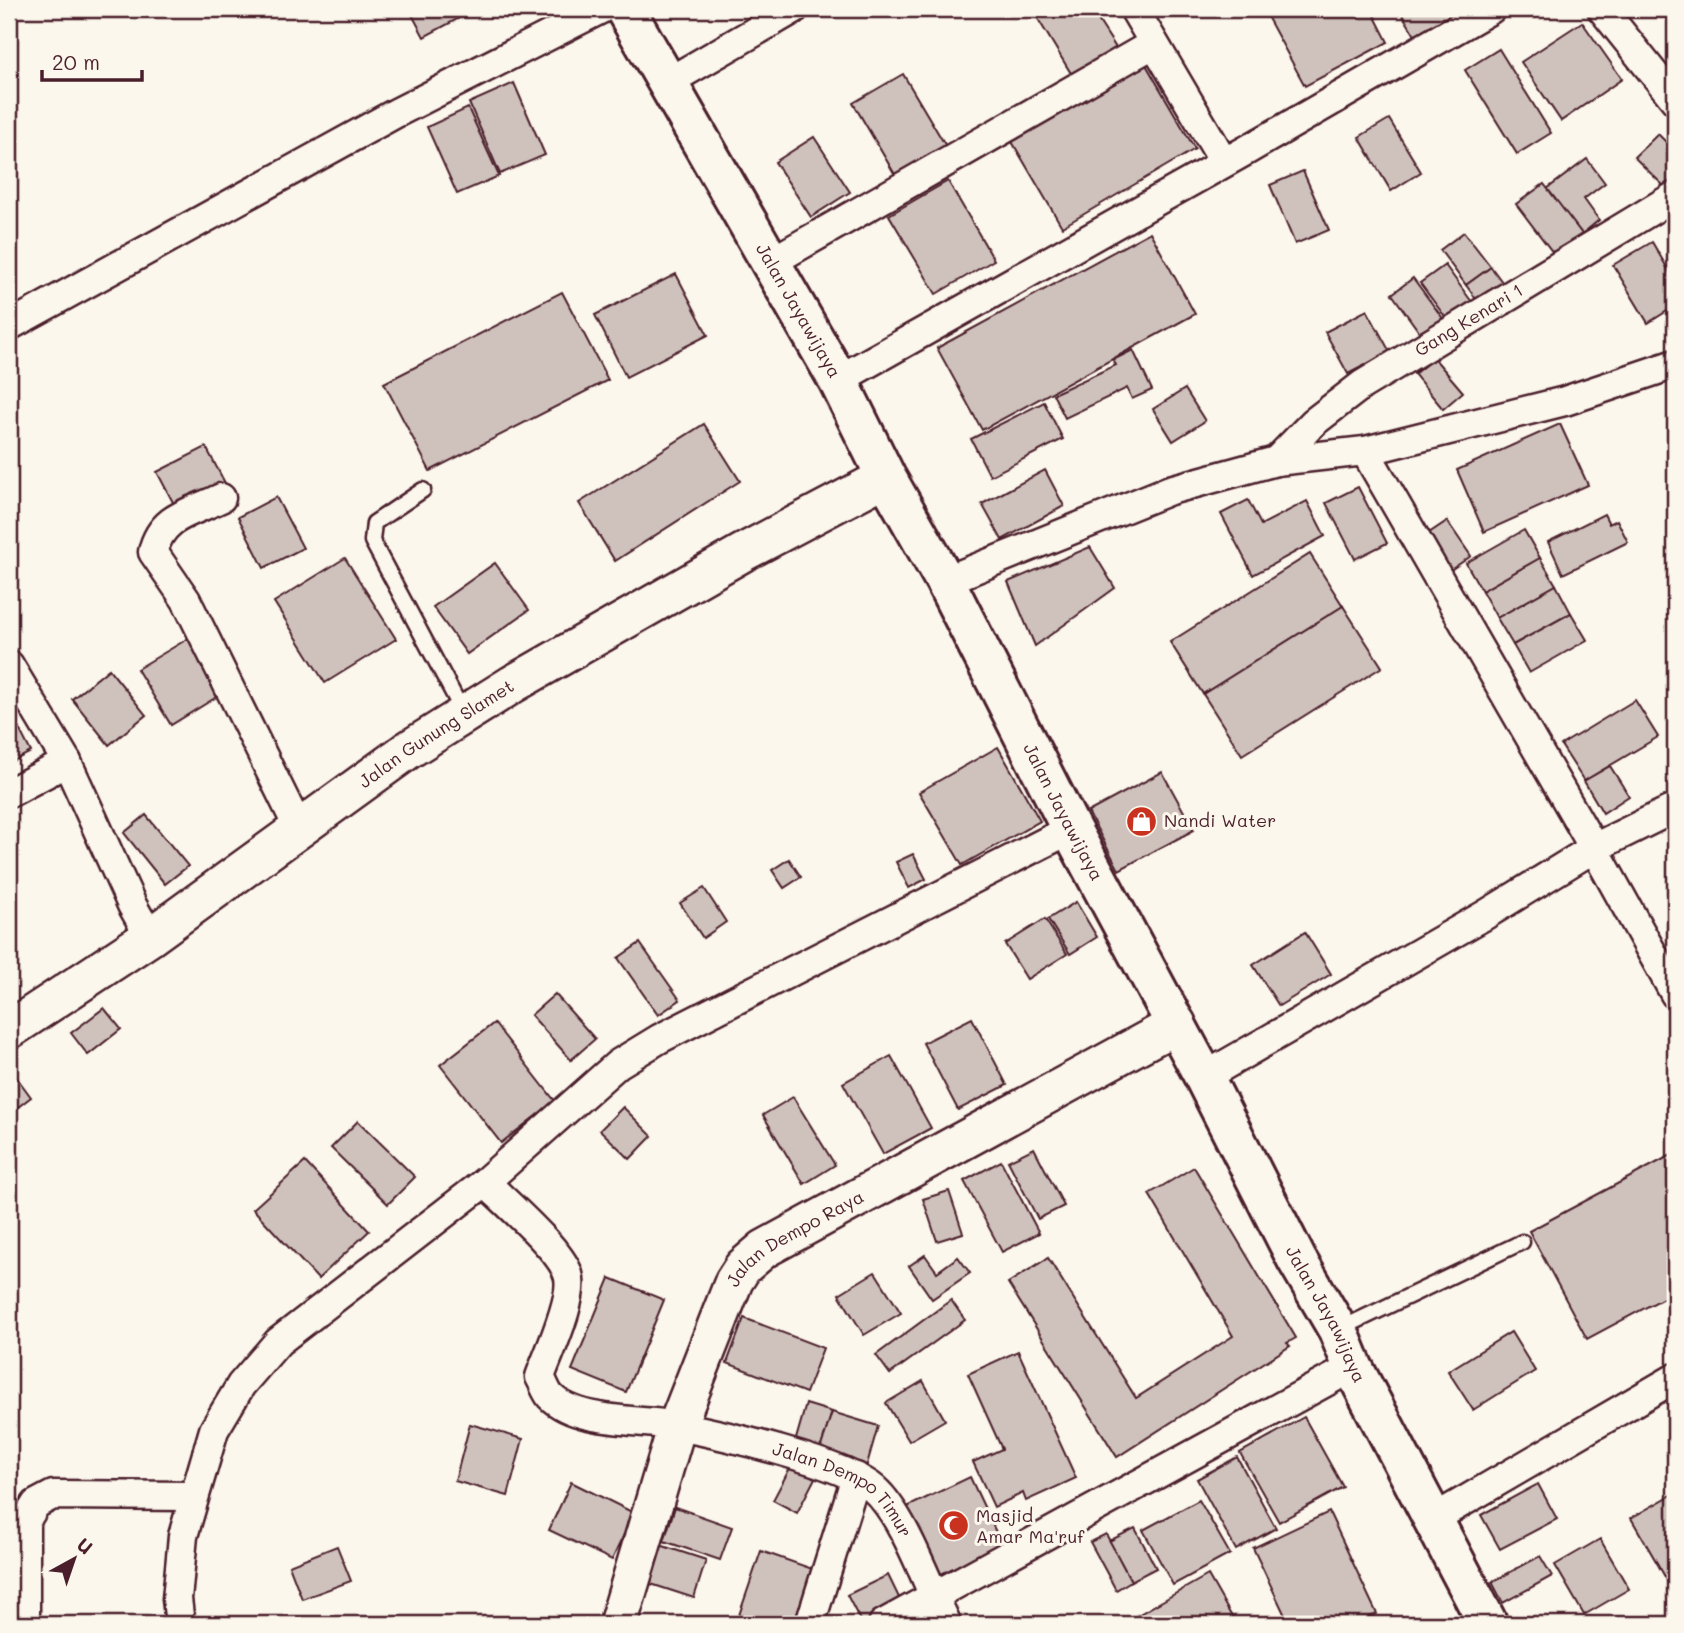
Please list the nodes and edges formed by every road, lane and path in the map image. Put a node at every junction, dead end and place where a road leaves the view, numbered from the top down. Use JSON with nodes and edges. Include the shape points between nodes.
{"nodes":[{"id":1,"x":601,"y":9,"type":"edge"},
{"id":2,"x":625,"y":9,"type":"edge"},
{"id":3,"x":794,"y":9,"type":"edge"},
{"id":4,"x":1134,"y":9,"type":"edge"},
{"id":5,"x":1491,"y":9,"type":"edge"},
{"id":6,"x":1602,"y":9,"type":"edge"},
{"id":7,"x":1153,"y":44,"type":"junction"},
{"id":8,"x":668,"y":82,"type":"junction"},
{"id":9,"x":1675,"y":100,"type":"edge"},
{"id":10,"x":1223,"y":162,"type":"junction"},
{"id":11,"x":1675,"y":196,"type":"edge"},
{"id":12,"x":771,"y":262,"type":"junction"},
{"id":13,"x":9,"y":326,"type":"edge"},
{"id":14,"x":1675,"y":364,"type":"edge"},
{"id":15,"x":838,"y":380,"type":"junction"},
{"id":16,"x":1365,"y":451,"type":"junction"},
{"id":17,"x":1276,"y":461,"type":"junction"},
{"id":18,"x":886,"y":477,"type":"junction"},
{"id":19,"x":423,"y":490,"type":"dead end"},
{"id":20,"x":221,"y":498,"type":"dead end"},
{"id":21,"x":945,"y":581,"type":"junction"},
{"id":22,"x":9,"y":664,"type":"edge"},
{"id":23,"x":464,"y":715,"type":"junction"},
{"id":24,"x":67,"y":762,"type":"junction"},
{"id":25,"x":9,"y":793,"type":"edge"},
{"id":26,"x":1675,"y":808,"type":"edge"},
{"id":27,"x":298,"y":827,"type":"junction"},
{"id":28,"x":1071,"y":829,"type":"junction"},
{"id":29,"x":1594,"y":848,"type":"junction"},
{"id":30,"x":150,"y":937,"type":"junction"},
{"id":31,"x":1675,"y":994,"type":"edge"},
{"id":32,"x":1177,"y":1024,"type":"junction"},
{"id":33,"x":9,"y":1030,"type":"edge"},
{"id":34,"x":1204,"y":1077,"type":"junction"},
{"id":35,"x":485,"y":1182,"type":"junction"},
{"id":36,"x":1522,"y":1242,"type":"dead end"},
{"id":37,"x":1338,"y":1330,"type":"junction"},
{"id":38,"x":1353,"y":1367,"type":"junction"},
{"id":39,"x":1675,"y":1378,"type":"edge"},
{"id":40,"x":677,"y":1426,"type":"junction"},
{"id":41,"x":856,"y":1477,"type":"junction"},
{"id":42,"x":193,"y":1496,"type":"junction"},
{"id":43,"x":1435,"y":1518,"type":"junction"},
{"id":44,"x":933,"y":1597,"type":"junction"},
{"id":45,"x":25,"y":1624,"type":"edge"},
{"id":46,"x":180,"y":1624,"type":"edge"},
{"id":47,"x":618,"y":1624,"type":"edge"},
{"id":48,"x":810,"y":1624,"type":"edge"},
{"id":49,"x":883,"y":1624,"type":"edge"},
{"id":50,"x":947,"y":1624,"type":"edge"},
{"id":51,"x":1488,"y":1624,"type":"edge"}],
"edges":[{"from":1,"to":13,"type":"street","via":[[396,113]]},
{"from":2,"to":8,"type":"main road","name":"Jalan Jayawijaya"},
{"from":3,"to":8,"type":"street"},
{"from":4,"to":7,"type":"street"},
{"from":5,"to":10,"type":"street"},
{"from":6,"to":9,"type":"street"},
{"from":7,"to":10,"type":"street"},
{"from":7,"to":12,"type":"street"},
{"from":8,"to":12,"type":"main road","name":"Jalan Jayawijaya"},
{"from":10,"to":15,"type":"street"},
{"from":11,"to":17,"type":"street","name":"Gang Kenari 1","via":[[1362,385],[1314,422]]},
{"from":12,"to":15,"type":"main road","name":"Jalan Jayawijaya"},
{"from":14,"to":16,"type":"street","via":[[1565,401]]},
{"from":15,"to":18,"type":"main road","name":"Jalan Jayawijaya"},
{"from":16,"to":17,"type":"street"},
{"from":16,"to":29,"type":"street"},
{"from":17,"to":21,"type":"street","via":[[1170,490]]},
{"from":18,"to":21,"type":"main road","name":"Jalan Jayawijaya"},
{"from":18,"to":23,"type":"street","name":"Jalan Gunung Slamet","via":[[744,552]]},
{"from":19,"to":23,"type":"lane","via":[[374,523],[372,541]]},
{"from":20,"to":27,"type":"street","via":[[168,523],[157,534],[153,552],[186,600]]},
{"from":21,"to":28,"type":"main road","name":"Jalan Jayawijaya"},
{"from":22,"to":24,"type":"street"},
{"from":23,"to":27,"type":"street","name":"Jalan Gunung Slamet"},
{"from":24,"to":25,"type":"street"},
{"from":24,"to":30,"type":"street"},
{"from":26,"to":29,"type":"street"},
{"from":27,"to":30,"type":"street","name":"Jalan Gunung Slamet"},
{"from":28,"to":32,"type":"main road","name":"Jalan Jayawijaya"},
{"from":28,"to":35,"type":"street","via":[[659,1039],[618,1064]]},
{"from":29,"to":31,"type":"street"},
{"from":29,"to":34,"type":"street"},
{"from":30,"to":33,"type":"street","name":"Jalan Gunung Slamet"},
{"from":32,"to":34,"type":"main road","name":"Jalan Jayawijaya"},
{"from":32,"to":40,"type":"street","name":"Jalan Dempo Raya","via":[[764,1249],[734,1281]]},
{"from":34,"to":37,"type":"main road","name":"Jalan Jayawijaya","via":[[1297,1261]]},
{"from":35,"to":40,"type":"street","name":"Jalan Dempo Timur","via":[[551,1249],[569,1274],[568,1296],[540,1377],[550,1396],[594,1416]]},
{"from":35,"to":42,"type":"street","via":[[278,1342],[241,1385],[214,1430]]},
{"from":36,"to":37,"type":"lane"},
{"from":37,"to":38,"type":"main road","name":"Jalan Jayawijaya"},
{"from":38,"to":43,"type":"main road","name":"Jalan Jayawijaya"},
{"from":38,"to":44,"type":"street"},
{"from":39,"to":43,"type":"street"},
{"from":40,"to":41,"type":"street","name":"Jalan Dempo Timur"},
{"from":40,"to":47,"type":"street","name":"Jalan Dempo Raya"},
{"from":41,"to":44,"type":"street","name":"Jalan Dempo Timur","via":[[891,1507]]},
{"from":41,"to":48,"type":"street"},
{"from":42,"to":45,"type":"street","via":[[53,1495],[36,1504],[25,1522]]},
{"from":42,"to":46,"type":"street","via":[[183,1536],[177,1599]]},
{"from":43,"to":51,"type":"main road","name":"Jalan Jayawijaya"},
{"from":44,"to":49,"type":"street"},
{"from":44,"to":50,"type":"street","name":"Jalan Dempo Timur"}]}
